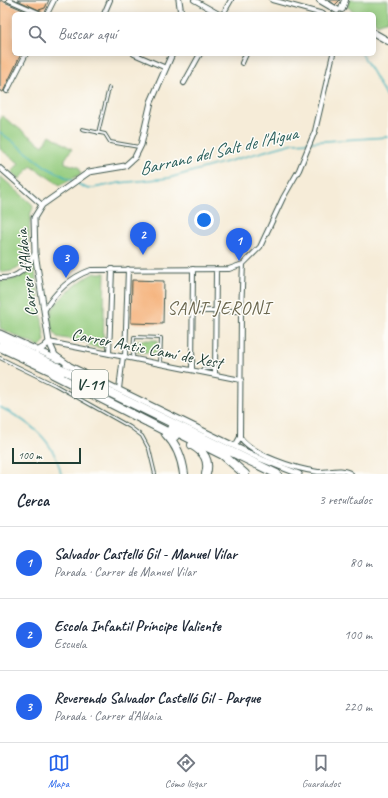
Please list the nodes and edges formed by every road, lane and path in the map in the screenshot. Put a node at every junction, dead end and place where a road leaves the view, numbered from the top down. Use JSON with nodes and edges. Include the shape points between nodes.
{"nodes":[{"id":1,"x":9,"y":0,"type":"edge"},
{"id":2,"x":54,"y":0,"type":"edge"},
{"id":3,"x":110,"y":0,"type":"edge"},
{"id":4,"x":179,"y":0,"type":"edge"},
{"id":5,"x":194,"y":0,"type":"edge"},
{"id":6,"x":230,"y":0,"type":"edge"},
{"id":7,"x":272,"y":0,"type":"edge"},
{"id":8,"x":320,"y":0,"type":"edge"},
{"id":9,"x":345,"y":0,"type":"edge"},
{"id":10,"x":338,"y":11,"type":"edge"},
{"id":11,"x":36,"y":12,"type":"edge"},
{"id":12,"x":48,"y":12,"type":"edge"},
{"id":13,"x":105,"y":12,"type":"edge"},
{"id":14,"x":181,"y":12,"type":"edge"},
{"id":15,"x":215,"y":12,"type":"edge"},
{"id":16,"x":224,"y":12,"type":"edge"},
{"id":17,"x":317,"y":12,"type":"edge"},
{"id":18,"x":376,"y":34,"type":"edge"},
{"id":19,"x":388,"y":41,"type":"edge"},
{"id":20,"x":25,"y":56,"type":"edge"},
{"id":21,"x":139,"y":56,"type":"edge"},
{"id":22,"x":171,"y":56,"type":"edge"},
{"id":23,"x":199,"y":56,"type":"edge"},
{"id":24,"x":245,"y":56,"type":"edge"},
{"id":25,"x":333,"y":56,"type":"edge"},
{"id":26,"x":242,"y":62,"type":"dead end"},
{"id":27,"x":166,"y":68,"type":"junction"},
{"id":28,"x":184,"y":83,"type":"dead end"},
{"id":29,"x":108,"y":88,"type":"dead end"},
{"id":30,"x":7,"y":91,"type":"dead end"},
{"id":31,"x":82,"y":129,"type":"dead end"},
{"id":32,"x":98,"y":133,"type":"junction"},
{"id":33,"x":140,"y":147,"type":"junction"},
{"id":34,"x":0,"y":168,"type":"edge"},
{"id":35,"x":42,"y":205,"type":"junction"},
{"id":36,"x":36,"y":253,"type":"junction"},
{"id":37,"x":243,"y":264,"type":"junction"},
{"id":38,"x":112,"y":269,"type":"junction"},
{"id":39,"x":128,"y":269,"type":"junction"},
{"id":40,"x":193,"y":269,"type":"junction"},
{"id":41,"x":216,"y":269,"type":"junction"},
{"id":42,"x":0,"y":278,"type":"edge"},
{"id":43,"x":44,"y":311,"type":"junction"},
{"id":44,"x":192,"y":311,"type":"junction"},
{"id":45,"x":216,"y":311,"type":"junction"},
{"id":46,"x":241,"y":311,"type":"junction"},
{"id":47,"x":0,"y":333,"type":"edge"},
{"id":48,"x":0,"y":339,"type":"edge"},
{"id":49,"x":49,"y":342,"type":"junction"},
{"id":50,"x":0,"y":347,"type":"edge"},
{"id":51,"x":37,"y":351,"type":"junction"},
{"id":52,"x":109,"y":354,"type":"junction"},
{"id":53,"x":124,"y":356,"type":"junction"},
{"id":54,"x":0,"y":358,"type":"edge"},
{"id":55,"x":133,"y":358,"type":"junction"},
{"id":56,"x":160,"y":364,"type":"junction"},
{"id":57,"x":69,"y":365,"type":"junction"},
{"id":58,"x":215,"y":369,"type":"junction"},
{"id":59,"x":192,"y":370,"type":"junction"},
{"id":60,"x":202,"y":372,"type":"junction"},
{"id":61,"x":215,"y":374,"type":"junction"},
{"id":62,"x":241,"y":380,"type":"junction"},
{"id":63,"x":120,"y":389,"type":"junction"},
{"id":64,"x":180,"y":428,"type":"junction"},
{"id":65,"x":166,"y":430,"type":"junction"},
{"id":66,"x":240,"y":437,"type":"junction"},
{"id":67,"x":235,"y":446,"type":"junction"},
{"id":68,"x":155,"y":474,"type":"edge"},
{"id":69,"x":184,"y":474,"type":"edge"},
{"id":70,"x":206,"y":474,"type":"edge"},
{"id":71,"x":245,"y":474,"type":"edge"},
{"id":72,"x":249,"y":474,"type":"edge"},
{"id":73,"x":277,"y":474,"type":"edge"},
{"id":74,"x":299,"y":474,"type":"edge"},
{"id":75,"x":351,"y":474,"type":"edge"}],
"edges":[{"from":1,"to":11,"type":"street"},
{"from":2,"to":12,"type":"street"},
{"from":3,"to":13,"type":"street"},
{"from":4,"to":14,"type":"street"},
{"from":5,"to":15,"type":"street"},
{"from":6,"to":16,"type":"street"},
{"from":7,"to":17,"type":"street"},
{"from":8,"to":10,"type":"main road"},
{"from":9,"to":10,"type":"main road"},
{"from":18,"to":19,"type":"main road"},
{"from":20,"to":30,"type":"street"},
{"from":21,"to":27,"type":"street"},
{"from":22,"to":27,"type":"street","name":"Carrer d’Aldaia"},
{"from":23,"to":28,"type":"street"},
{"from":24,"to":26,"type":"street"},
{"from":25,"to":37,"type":"street","via":[[310,146],[260,247]]},
{"from":27,"to":33,"type":"street","name":"Carrer d’Aldaia","via":[[149,107]]},
{"from":29,"to":32,"type":"lane"},
{"from":31,"to":32,"type":"lane"},
{"from":32,"to":33,"type":"lane","via":[[105,134],[110,142]]},
{"from":33,"to":35,"type":"street","name":"Carrer d’Aldaia","via":[[135,157],[125,166],[89,172]]},
{"from":34,"to":35,"type":"street"},
{"from":35,"to":36,"type":"street","name":"Carrer d’Aldaia","via":[[34,218]]},
{"from":36,"to":42,"type":"street","via":[[21,273]]},
{"from":36,"to":43,"type":"street","name":"Carrer d’Aldaia"},
{"from":37,"to":41,"type":"street","via":[[236,268]]},
{"from":37,"to":46,"type":"street"},
{"from":38,"to":39,"type":"street"},
{"from":38,"to":43,"type":"street","via":[[84,272],[57,292]]},
{"from":38,"to":52,"type":"street"},
{"from":39,"to":40,"type":"street"},
{"from":39,"to":53,"type":"street"},
{"from":40,"to":41,"type":"street"},
{"from":40,"to":44,"type":"street"},
{"from":41,"to":45,"type":"street"},
{"from":43,"to":49,"type":"street","name":"Carrer d’Aldaia"},
{"from":44,"to":45,"type":"street"},
{"from":44,"to":59,"type":"street"},
{"from":45,"to":46,"type":"street"},
{"from":45,"to":58,"type":"street"},
{"from":46,"to":62,"type":"street"},
{"from":47,"to":51,"type":"street"},
{"from":48,"to":64,"type":"highway","number":"V-11"},
{"from":49,"to":51,"type":"street"},
{"from":49,"to":52,"type":"street","name":"Carrer Antic Camí de Xest"},
{"from":49,"to":57,"type":"street","name":"Carrer d’Aldaia","via":[[55,355]]},
{"from":50,"to":65,"type":"highway","number":"V-11"},
{"from":51,"to":57,"type":"street"},
{"from":52,"to":53,"type":"street","name":"Carrer Antic Camí de Xest"},
{"from":53,"to":55,"type":"street","name":"Carrer Antic Camí de Xest"},
{"from":53,"to":63,"type":"street"},
{"from":54,"to":68,"type":"lane","via":[[130,427],[142,436],[150,449]]},
{"from":55,"to":56,"type":"street","name":"Carrer Antic Camí de Xest"},
{"from":55,"to":56,"type":"lane","via":[[134,337],[161,338]]},
{"from":56,"to":59,"type":"street","name":"Carrer Antic Camí de Xest"},
{"from":57,"to":63,"type":"street"},
{"from":58,"to":60,"type":"lane","via":[[203,369]]},
{"from":58,"to":61,"type":"street"},
{"from":59,"to":60,"type":"street","name":"Carrer Antic Camí de Xest"},
{"from":60,"to":61,"type":"street","name":"Carrer Antic Camí de Xest"},
{"from":61,"to":62,"type":"street","name":"Carrer Antic Camí de Xest"},
{"from":62,"to":66,"type":"street"},
{"from":63,"to":67,"type":"street"},
{"from":64,"to":72,"type":"highway","via":[[224,452]]},
{"from":64,"to":73,"type":"highway"},
{"from":65,"to":69,"type":"highway","via":[[181,457]]},
{"from":65,"to":70,"type":"highway","via":[[203,452],[207,460]]},
{"from":65,"to":71,"type":"highway","via":[[223,456]]},
{"from":66,"to":67,"type":"street"},
{"from":66,"to":75,"type":"street","via":[[244,444],[252,449],[292,466],[319,472],[342,470]]},
{"from":67,"to":74,"type":"street"}]}
